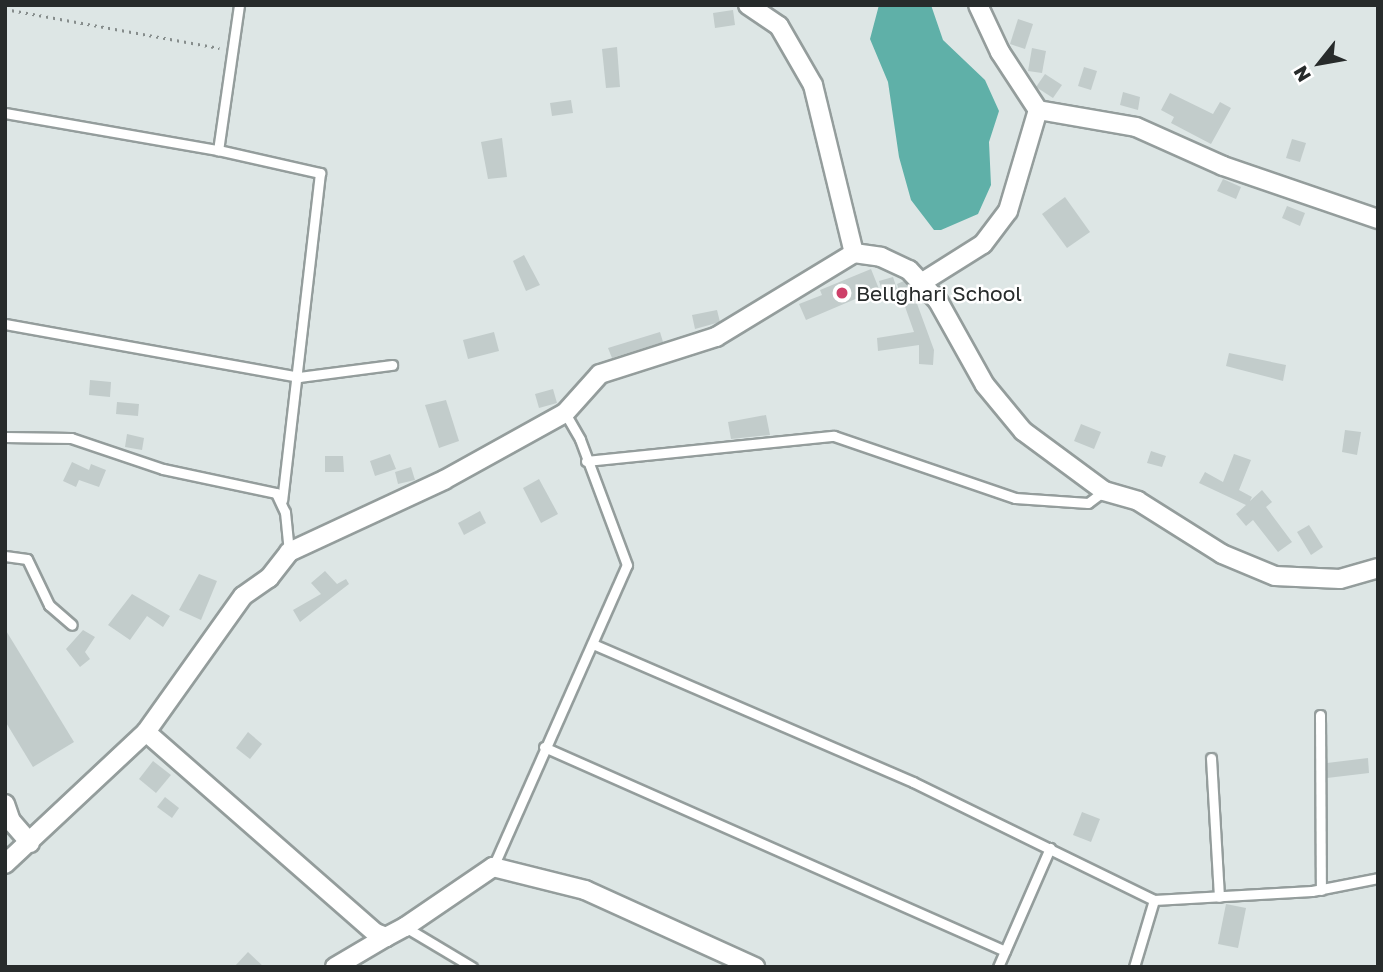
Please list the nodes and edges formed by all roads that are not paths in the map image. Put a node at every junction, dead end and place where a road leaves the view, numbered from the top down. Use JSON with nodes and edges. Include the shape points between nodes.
{"nodes":[{"id":1,"x":239,"y":5,"type":"edge"},
{"id":2,"x":748,"y":5,"type":"edge"},
{"id":3,"x":978,"y":5,"type":"edge"},
{"id":4,"x":1038,"y":110,"type":"junction"},
{"id":5,"x":5,"y":113,"type":"edge"},
{"id":6,"x":218,"y":150,"type":"junction"},
{"id":7,"x":1378,"y":219,"type":"edge"},
{"id":8,"x":854,"y":253,"type":"junction"},
{"id":9,"x":921,"y":283,"type":"junction"},
{"id":10,"x":5,"y":324,"type":"edge"},
{"id":11,"x":392,"y":365,"type":"dead end"},
{"id":12,"x":299,"y":377,"type":"junction"},
{"id":13,"x":565,"y":413,"type":"junction"},
{"id":14,"x":5,"y":437,"type":"edge"},
{"id":15,"x":586,"y":461,"type":"junction"},
{"id":16,"x":1104,"y":491,"type":"junction"},
{"id":17,"x":282,"y":500,"type":"junction"},
{"id":18,"x":289,"y":552,"type":"junction"},
{"id":19,"x":5,"y":556,"type":"edge"},
{"id":20,"x":1378,"y":568,"type":"edge"},
{"id":21,"x":72,"y":625,"type":"dead end"},
{"id":22,"x":595,"y":645,"type":"junction"},
{"id":23,"x":1321,"y":715,"type":"dead end"},
{"id":24,"x":146,"y":732,"type":"junction"},
{"id":25,"x":544,"y":747,"type":"junction"},
{"id":26,"x":1211,"y":758,"type":"dead end"},
{"id":27,"x":5,"y":804,"type":"edge"},
{"id":28,"x":30,"y":843,"type":"junction"},
{"id":29,"x":1050,"y":848,"type":"junction"},
{"id":30,"x":5,"y":864,"type":"edge"},
{"id":31,"x":494,"y":867,"type":"junction"},
{"id":32,"x":1378,"y":878,"type":"edge"},
{"id":33,"x":1321,"y":890,"type":"junction"},
{"id":34,"x":1219,"y":897,"type":"junction"},
{"id":35,"x":1154,"y":900,"type":"junction"},
{"id":36,"x":405,"y":927,"type":"junction"},
{"id":37,"x":386,"y":936,"type":"junction"},
{"id":38,"x":1005,"y":951,"type":"junction"},
{"id":39,"x":744,"y":965,"type":"edge"},
{"id":40,"x":335,"y":967,"type":"edge"},
{"id":41,"x":471,"y":967,"type":"edge"},
{"id":42,"x":998,"y":967,"type":"edge"},
{"id":43,"x":1135,"y":967,"type":"edge"}],
"edges":[{"from":1,"to":6,"type":"lane"},
{"from":2,"to":8,"type":"street","via":[[779,26],[813,85]]},
{"from":3,"to":4,"type":"street","via":[[1000,52]]},
{"from":4,"to":7,"type":"street","via":[[1136,127],[1223,166]]},
{"from":4,"to":9,"type":"street","via":[[1009,211],[983,244]]},
{"from":5,"to":6,"type":"lane"},
{"from":6,"to":12,"type":"lane","via":[[320,173]]},
{"from":8,"to":9,"type":"street","via":[[900,265]]},
{"from":8,"to":13,"type":"street","via":[[716,337],[600,374]]},
{"from":9,"to":16,"type":"street","via":[[938,301],[985,385],[1023,431]]},
{"from":10,"to":12,"type":"lane"},
{"from":11,"to":12,"type":"lane"},
{"from":12,"to":17,"type":"lane"},
{"from":13,"to":15,"type":"lane"},
{"from":13,"to":18,"type":"street","via":[[444,480]]},
{"from":14,"to":17,"type":"lane","via":[[71,438],[163,469],[276,493]]},
{"from":15,"to":16,"type":"lane","via":[[834,436],[1015,498],[1088,503]]},
{"from":15,"to":22,"type":"lane","via":[[627,565]]},
{"from":16,"to":20,"type":"street","via":[[1138,502],[1223,554],[1275,576],[1340,579]]},
{"from":17,"to":18,"type":"lane"},
{"from":18,"to":24,"type":"street","via":[[270,578],[243,596]]},
{"from":19,"to":21,"type":"lane","via":[[27,559],[49,605]]},
{"from":22,"to":25,"type":"lane"},
{"from":22,"to":29,"type":"lane","via":[[913,782]]},
{"from":23,"to":33,"type":"lane"},
{"from":24,"to":28,"type":"street"},
{"from":24,"to":37,"type":"street","via":[[376,933]]},
{"from":25,"to":31,"type":"lane"},
{"from":25,"to":38,"type":"lane"},
{"from":26,"to":34,"type":"lane"},
{"from":27,"to":28,"type":"street","via":[[11,821]]},
{"from":28,"to":30,"type":"street"},
{"from":29,"to":35,"type":"lane"},
{"from":29,"to":38,"type":"lane"},
{"from":31,"to":36,"type":"street"},
{"from":31,"to":39,"type":"street","via":[[585,890]]},
{"from":32,"to":33,"type":"lane"},
{"from":33,"to":34,"type":"lane"},
{"from":34,"to":35,"type":"lane"},
{"from":35,"to":43,"type":"lane"},
{"from":36,"to":37,"type":"street"},
{"from":36,"to":41,"type":"lane"},
{"from":37,"to":40,"type":"street"},
{"from":38,"to":42,"type":"lane"}]}
